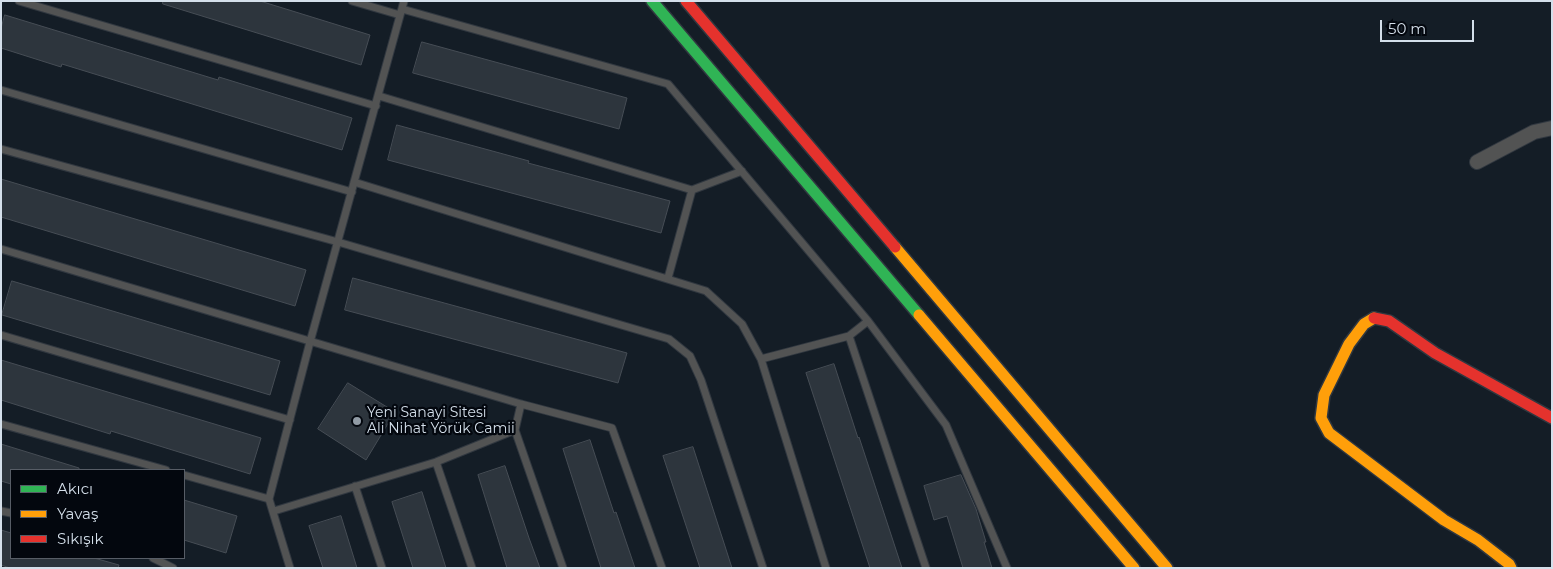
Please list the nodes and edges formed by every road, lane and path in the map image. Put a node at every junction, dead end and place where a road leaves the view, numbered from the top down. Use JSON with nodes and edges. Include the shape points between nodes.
{"nodes":[{"id":1,"x":19,"y":1,"type":"edge"},
{"id":2,"x":352,"y":1,"type":"edge"},
{"id":3,"x":404,"y":1,"type":"edge"},
{"id":4,"x":652,"y":1,"type":"edge"},
{"id":5,"x":686,"y":1,"type":"edge"},
{"id":6,"x":401,"y":12,"type":"junction"},
{"id":7,"x":1,"y":90,"type":"edge"},
{"id":8,"x":379,"y":96,"type":"junction"},
{"id":9,"x":376,"y":106,"type":"junction"},
{"id":10,"x":1552,"y":128,"type":"edge"},
{"id":11,"x":1,"y":149,"type":"edge"},
{"id":12,"x":1477,"y":162,"type":"dead end"},
{"id":13,"x":742,"y":171,"type":"junction"},
{"id":14,"x":354,"y":182,"type":"junction"},
{"id":15,"x":692,"y":190,"type":"junction"},
{"id":16,"x":352,"y":192,"type":"junction"},
{"id":17,"x":338,"y":242,"type":"junction"},
{"id":18,"x":1,"y":248,"type":"edge"},
{"id":19,"x":668,"y":278,"type":"junction"},
{"id":20,"x":868,"y":321,"type":"junction"},
{"id":21,"x":1,"y":335,"type":"edge"},
{"id":22,"x":849,"y":336,"type":"junction"},
{"id":23,"x":310,"y":342,"type":"junction"},
{"id":24,"x":761,"y":359,"type":"junction"},
{"id":25,"x":521,"y":404,"type":"junction"},
{"id":26,"x":1552,"y":418,"type":"edge"},
{"id":27,"x":290,"y":420,"type":"junction"},
{"id":28,"x":1,"y":424,"type":"edge"},
{"id":29,"x":515,"y":430,"type":"junction"},
{"id":30,"x":436,"y":462,"type":"junction"},
{"id":31,"x":162,"y":469,"type":"edge"},
{"id":32,"x":185,"y":475,"type":"edge"},
{"id":33,"x":355,"y":486,"type":"junction"},
{"id":34,"x":269,"y":499,"type":"junction"},
{"id":35,"x":274,"y":511,"type":"junction"},
{"id":36,"x":155,"y":559,"type":"edge"},
{"id":37,"x":173,"y":568,"type":"edge"},
{"id":38,"x":290,"y":568,"type":"edge"},
{"id":39,"x":382,"y":568,"type":"edge"},
{"id":40,"x":472,"y":568,"type":"edge"},
{"id":41,"x":564,"y":568,"type":"edge"},
{"id":42,"x":662,"y":568,"type":"edge"},
{"id":43,"x":763,"y":568,"type":"edge"},
{"id":44,"x":826,"y":568,"type":"edge"},
{"id":45,"x":926,"y":568,"type":"edge"},
{"id":46,"x":1007,"y":568,"type":"edge"},
{"id":47,"x":1134,"y":568,"type":"edge"},
{"id":48,"x":1167,"y":568,"type":"edge"},
{"id":49,"x":1511,"y":568,"type":"edge"}],
"edges":[{"from":1,"to":9,"type":"lane"},
{"from":2,"to":6,"type":"lane"},
{"from":3,"to":6,"type":"lane"},
{"from":4,"to":47,"type":"street"},
{"from":5,"to":48,"type":"street"},
{"from":6,"to":8,"type":"lane"},
{"from":6,"to":13,"type":"lane","via":[[668,84]]},
{"from":7,"to":16,"type":"lane"},
{"from":8,"to":9,"type":"lane"},
{"from":8,"to":15,"type":"lane"},
{"from":9,"to":14,"type":"lane"},
{"from":10,"to":12,"type":"street","via":[[1534,132]]},
{"from":11,"to":17,"type":"lane"},
{"from":13,"to":15,"type":"lane"},
{"from":13,"to":20,"type":"lane"},
{"from":14,"to":16,"type":"lane"},
{"from":14,"to":19,"type":"lane"},
{"from":15,"to":19,"type":"lane"},
{"from":16,"to":17,"type":"lane"},
{"from":17,"to":23,"type":"lane"},
{"from":17,"to":43,"type":"lane","via":[[669,338],[690,356],[701,380]]},
{"from":18,"to":23,"type":"lane"},
{"from":19,"to":24,"type":"lane","via":[[706,291],[742,324]]},
{"from":20,"to":22,"type":"lane"},
{"from":20,"to":46,"type":"lane","via":[[946,425]]},
{"from":21,"to":27,"type":"lane"},
{"from":22,"to":24,"type":"lane"},
{"from":22,"to":45,"type":"lane"},
{"from":23,"to":25,"type":"lane"},
{"from":23,"to":27,"type":"lane"},
{"from":24,"to":44,"type":"lane"},
{"from":25,"to":29,"type":"lane"},
{"from":25,"to":42,"type":"lane","via":[[612,428]]},
{"from":26,"to":49,"type":"street","via":[[1435,353],[1389,321],[1375,317],[1364,324],[1349,344],[1324,395],[1321,418],[1329,433],[1444,520],[1478,540]]},
{"from":27,"to":34,"type":"lane"},
{"from":28,"to":31,"type":"lane"},
{"from":29,"to":30,"type":"lane"},
{"from":29,"to":41,"type":"lane"},
{"from":30,"to":33,"type":"lane"},
{"from":30,"to":40,"type":"lane"},
{"from":32,"to":34,"type":"lane"},
{"from":33,"to":35,"type":"lane"},
{"from":33,"to":39,"type":"lane"},
{"from":34,"to":35,"type":"lane"},
{"from":35,"to":38,"type":"lane"},
{"from":36,"to":37,"type":"lane"}]}
